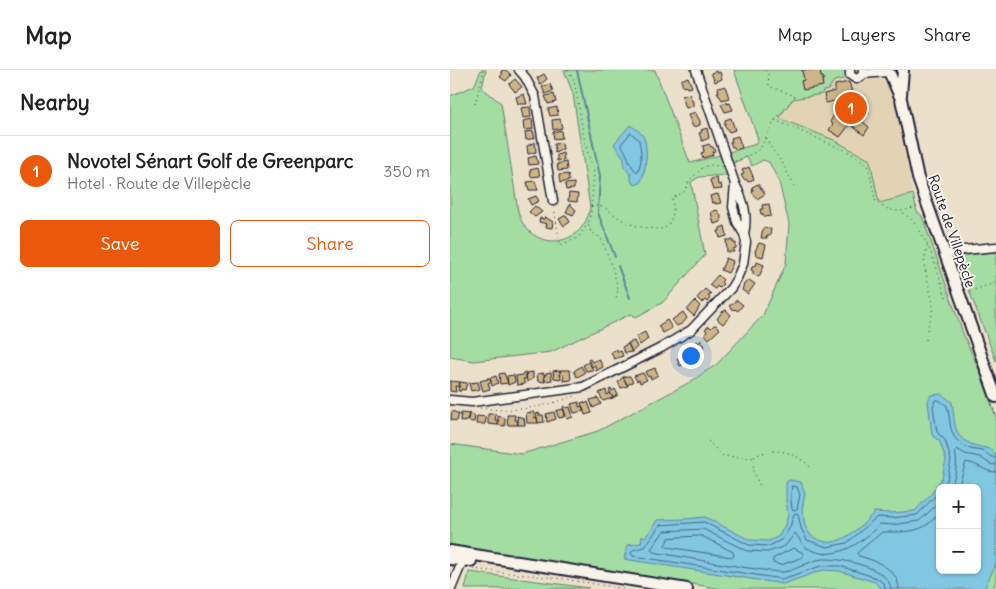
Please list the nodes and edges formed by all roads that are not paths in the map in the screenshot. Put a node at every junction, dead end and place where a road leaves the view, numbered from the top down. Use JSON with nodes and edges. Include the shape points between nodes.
{"nodes":[{"id":1,"x":518,"y":70,"type":"edge"},
{"id":2,"x":696,"y":70,"type":"edge"},
{"id":3,"x":850,"y":70,"type":"edge"},
{"id":4,"x":903,"y":70,"type":"edge"},
{"id":5,"x":863,"y":72,"type":"edge"},
{"id":6,"x":888,"y":72,"type":"edge"},
{"id":7,"x":901,"y":99,"type":"junction"},
{"id":8,"x":553,"y":201,"type":"road end"},
{"id":9,"x":996,"y":247,"type":"edge"},
{"id":10,"x":946,"y":255,"type":"junction"},
{"id":11,"x":996,"y":397,"type":"edge"},
{"id":12,"x":450,"y":400,"type":"edge"},
{"id":13,"x":451,"y":555,"type":"edge"},
{"id":14,"x":465,"y":564,"type":"junction"},
{"id":15,"x":564,"y":570,"type":"junction"},
{"id":16,"x":450,"y":582,"type":"edge"},
{"id":17,"x":687,"y":589,"type":"edge"}],
"edges":[{"from":1,"to":8,"type":"street","via":[[535,96]]},
{"from":2,"to":12,"type":"street","via":[[746,214],[743,264],[731,288],[691,330],[583,387],[472,402]]},
{"from":3,"to":5,"type":"street","via":[[854,78]]},
{"from":4,"to":6,"type":"main road","via":[[898,74]]},
{"from":4,"to":7,"type":"main road","name":"Route de Villepècle"},
{"from":5,"to":6,"type":"street"},
{"from":6,"to":7,"type":"main road","name":"Route de Villepècle"},
{"from":7,"to":10,"type":"main road","name":"Route de Villepècle","via":[[918,178]]},
{"from":9,"to":10,"type":"street"},
{"from":10,"to":11,"type":"main road","name":"Route de Villepècle"},
{"from":13,"to":14,"type":"main road"},
{"from":13,"to":15,"type":"main road"},
{"from":14,"to":15,"type":"main road"},
{"from":14,"to":16,"type":"street","via":[[451,589]]},
{"from":15,"to":17,"type":"main road"}]}
